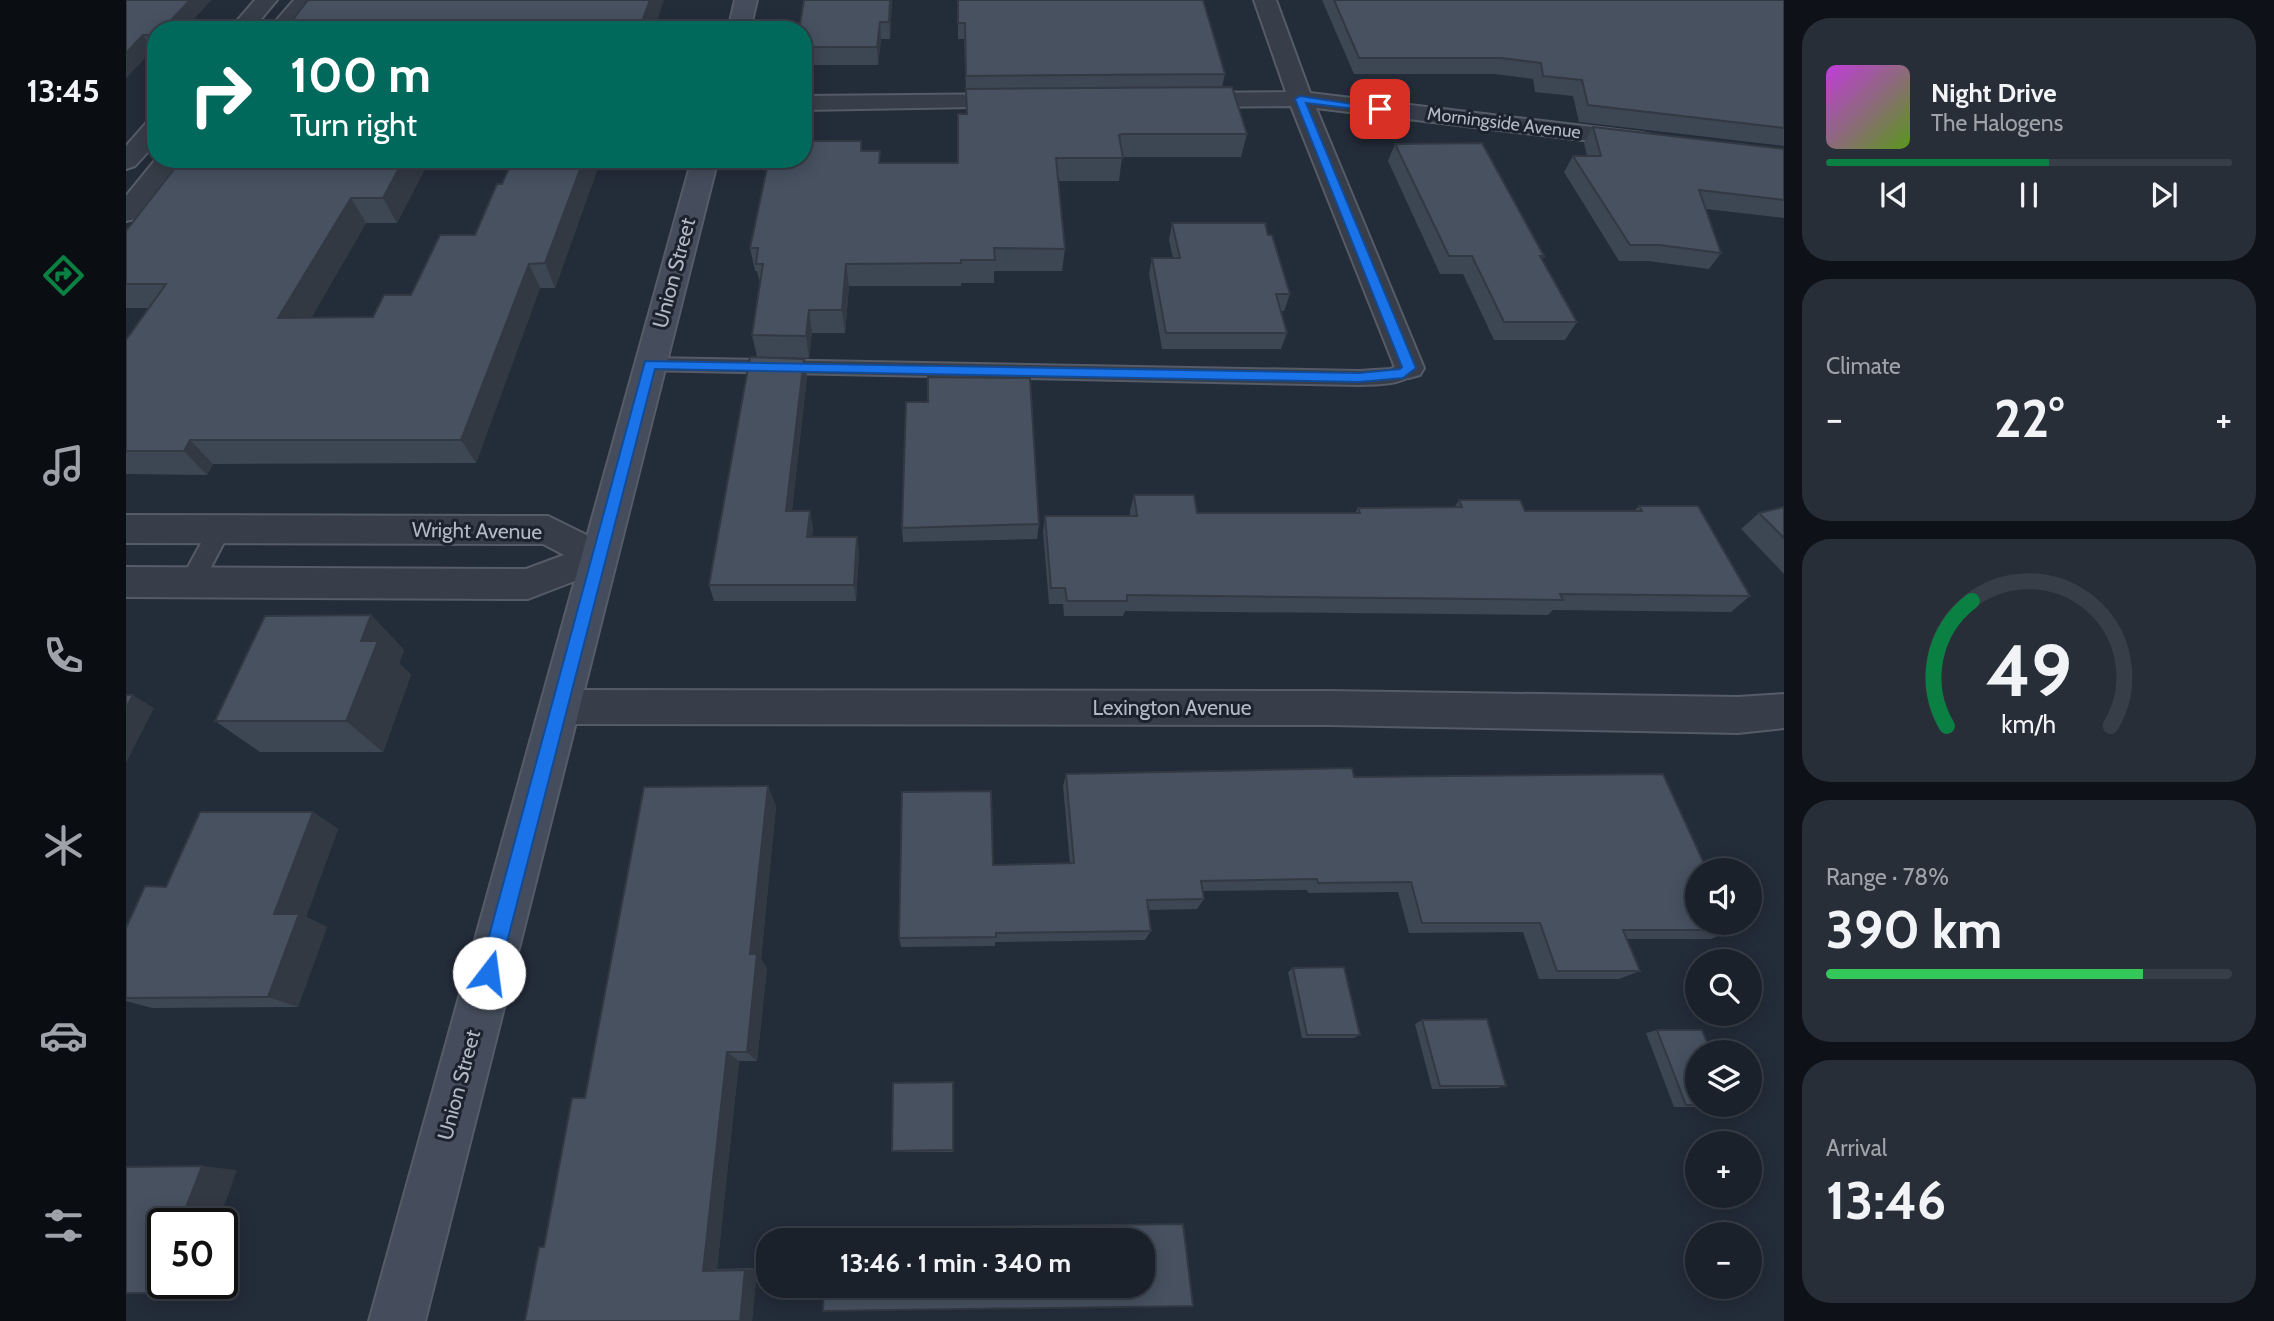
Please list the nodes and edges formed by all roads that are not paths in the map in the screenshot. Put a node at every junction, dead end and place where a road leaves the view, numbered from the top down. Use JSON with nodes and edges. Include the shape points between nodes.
{"nodes":[{"id":1,"x":266,"y":0,"type":"edge"},
{"id":2,"x":305,"y":0,"type":"edge"},
{"id":3,"x":746,"y":0,"type":"edge"},
{"id":4,"x":1265,"y":0,"type":"edge"},
{"id":5,"x":248,"y":21,"type":"edge"},
{"id":6,"x":287,"y":21,"type":"edge"},
{"id":7,"x":741,"y":21,"type":"edge"},
{"id":8,"x":1300,"y":99,"type":"junction"},
{"id":9,"x":1162,"y":100,"type":"edge"},
{"id":10,"x":1038,"y":101,"type":"edge"},
{"id":11,"x":812,"y":103,"type":"edge"},
{"id":12,"x":142,"y":133,"type":"edge"},
{"id":13,"x":1660,"y":142,"type":"edge"},
{"id":14,"x":126,"y":161,"type":"edge"},
{"id":15,"x":163,"y":168,"type":"edge"},
{"id":16,"x":703,"y":168,"type":"edge"},
{"id":17,"x":126,"y":213,"type":"edge"},
{"id":18,"x":650,"y":365,"type":"junction"},
{"id":19,"x":1409,"y":368,"type":"joint"},
{"id":20,"x":126,"y":529,"type":"edge"},
{"id":21,"x":219,"y":529,"type":"junction"},
{"id":22,"x":598,"y":557,"type":"junction"},
{"id":23,"x":126,"y":582,"type":"edge"},
{"id":24,"x":191,"y":583,"type":"junction"},
{"id":25,"x":560,"y":706,"type":"junction"},
{"id":26,"x":1784,"y":711,"type":"edge"},
{"id":27,"x":397,"y":1321,"type":"edge"}],
"edges":[{"from":1,"to":5,"type":"street"},
{"from":2,"to":6,"type":"street"},
{"from":3,"to":7,"type":"main road"},
{"from":4,"to":8,"type":"street"},
{"from":8,"to":9,"type":"street","name":"Morningside Avenue"},
{"from":8,"to":13,"type":"street","name":"Morningside Avenue"},
{"from":8,"to":19,"type":"street"},
{"from":10,"to":11,"type":"street"},
{"from":12,"to":14,"type":"street"},
{"from":15,"to":17,"type":"street"},
{"from":16,"to":18,"type":"main road","name":"Union Street"},
{"from":18,"to":19,"type":"lane","via":[[1359,378],[1394,376]]},
{"from":18,"to":22,"type":"main road","name":"Union Street"},
{"from":20,"to":21,"type":"street","name":"Wright Avenue"},
{"from":21,"to":22,"type":"street","name":"Wright Avenue","via":[[548,530]]},
{"from":21,"to":24,"type":"lane"},
{"from":22,"to":24,"type":"street","via":[[528,584]]},
{"from":22,"to":25,"type":"main road","name":"Union Street"},
{"from":23,"to":24,"type":"street"},
{"from":25,"to":26,"type":"street","name":"Lexington Avenue","via":[[1328,708],[1738,715]]},
{"from":25,"to":27,"type":"main road","name":"Union Street"}]}
